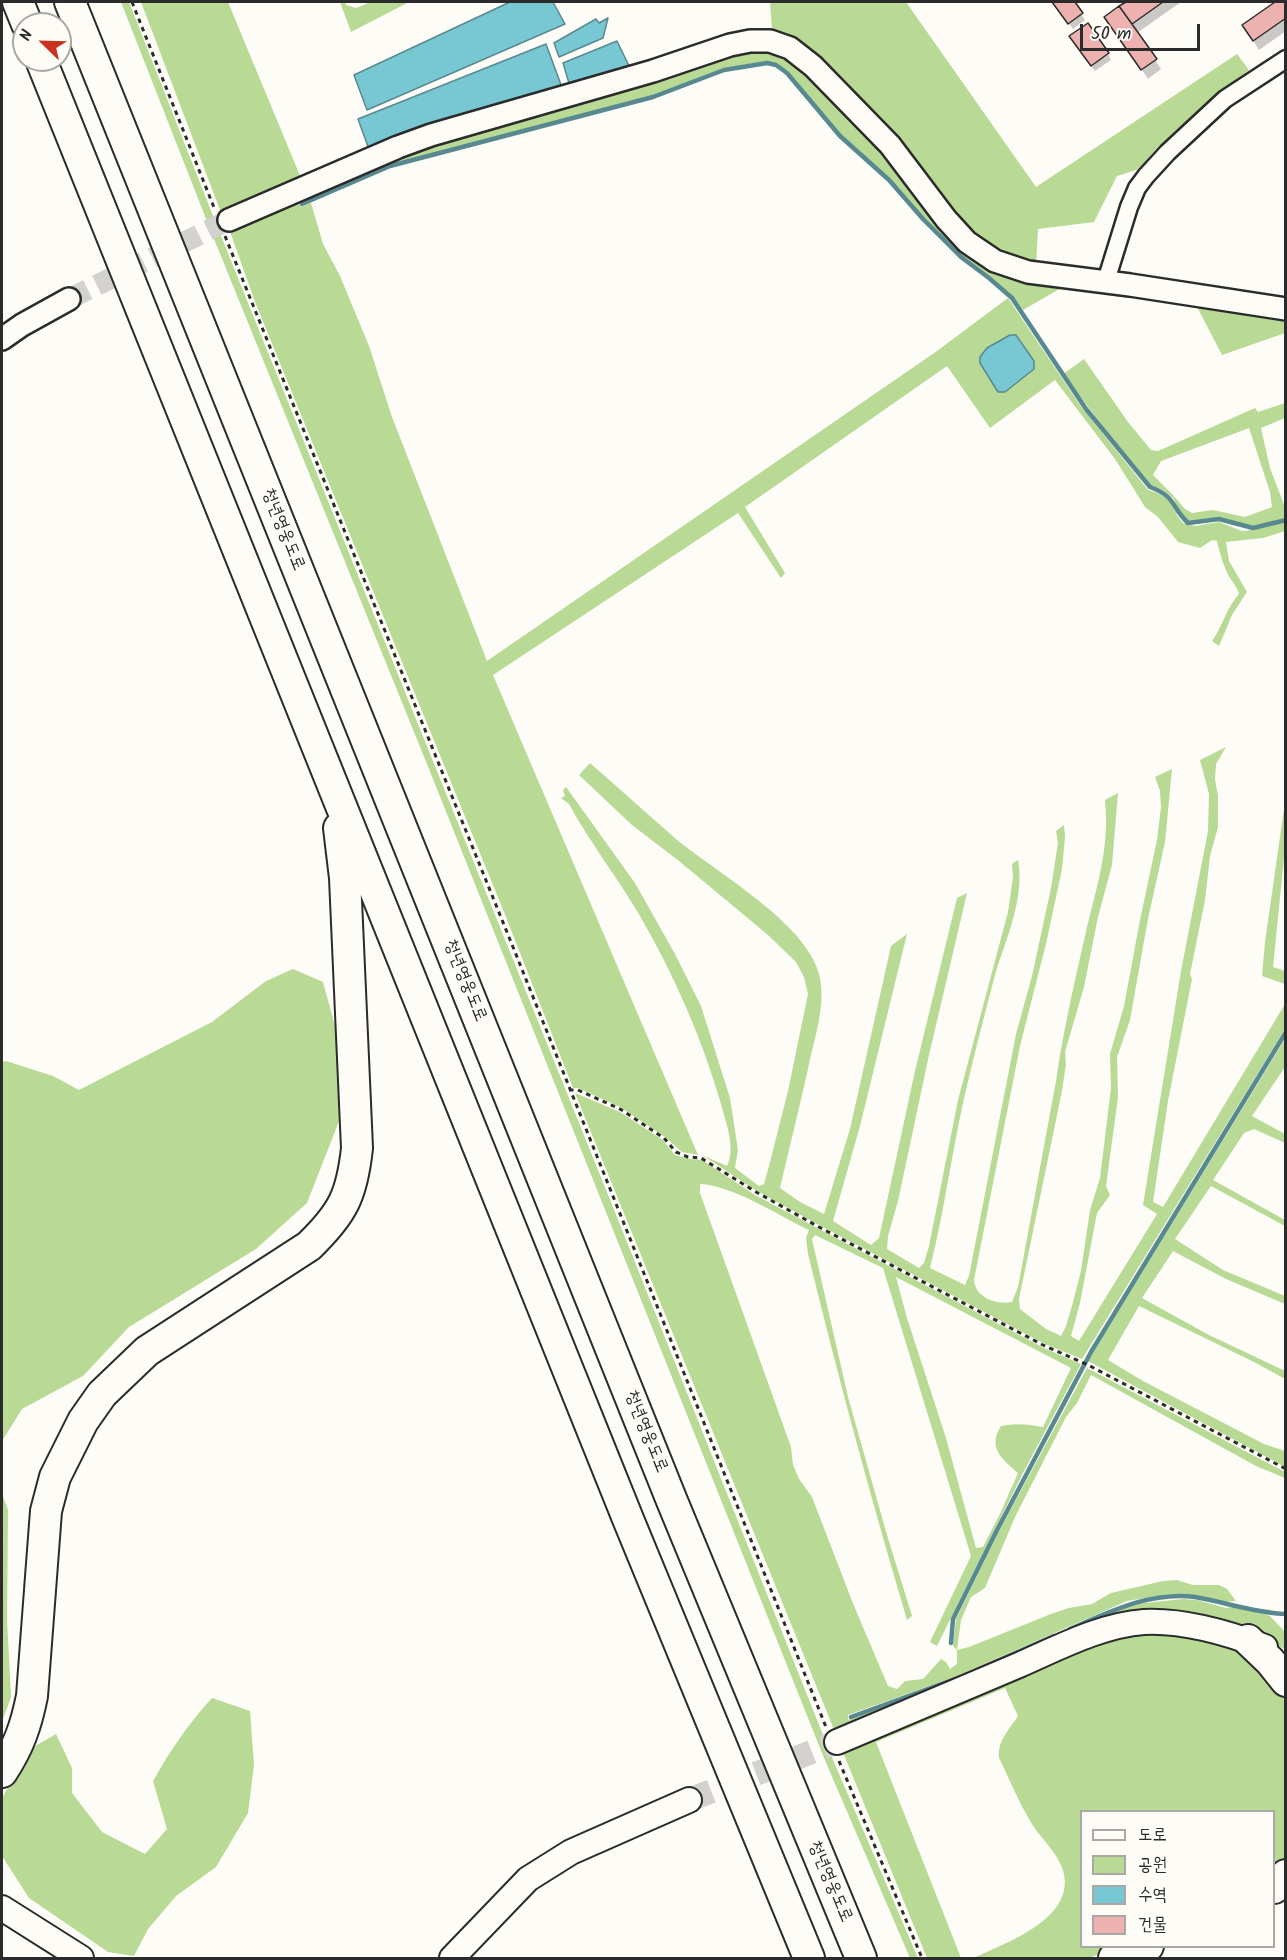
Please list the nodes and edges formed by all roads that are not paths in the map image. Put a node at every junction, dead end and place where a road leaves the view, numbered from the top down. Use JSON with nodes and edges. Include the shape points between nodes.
{"nodes":[{"id":1,"x":70,"y":2,"type":"edge"},
{"id":2,"x":1286,"y":59,"type":"edge"},
{"id":3,"x":46,"y":72,"type":"edge"},
{"id":4,"x":224,"y":224,"type":"tunnel mouth"},
{"id":5,"x":1106,"y":281,"type":"junction"},
{"id":6,"x":69,"y":299,"type":"tunnel mouth"},
{"id":7,"x":1286,"y":309,"type":"edge"},
{"id":8,"x":2,"y":339,"type":"edge"},
{"id":9,"x":326,"y":770,"type":"junction"},
{"id":10,"x":1248,"y":1640,"type":"junction"},
{"id":11,"x":1286,"y":1658,"type":"edge"},
{"id":12,"x":1286,"y":1681,"type":"edge"},
{"id":13,"x":835,"y":1745,"type":"tunnel mouth"},
{"id":14,"x":2,"y":1772,"type":"edge"},
{"id":15,"x":690,"y":1800,"type":"tunnel mouth"},
{"id":16,"x":1286,"y":1875,"type":"edge"},
{"id":17,"x":1275,"y":1887,"type":"edge"},
{"id":18,"x":2,"y":1908,"type":"edge"},
{"id":19,"x":1145,"y":1948,"type":"edge"},
{"id":20,"x":81,"y":1959,"type":"edge"},
{"id":21,"x":452,"y":1959,"type":"edge"},
{"id":22,"x":809,"y":1959,"type":"edge"},
{"id":23,"x":861,"y":1959,"type":"edge"},
{"id":24,"x":1114,"y":1959,"type":"edge"}],
"edges":[{"from":1,"to":23,"type":"highway","name":"청년영웅도로","via":[[668,1490]]},
{"from":2,"to":5,"type":"street","via":[[1225,99],[1146,176],[1129,207]]},
{"from":3,"to":9,"type":"highway"},
{"from":4,"to":5,"type":"street","via":[[431,135],[730,45],[770,41],[790,48],[813,66],[890,145],[946,219],[977,251],[1022,271]]},
{"from":5,"to":7,"type":"street"},
{"from":6,"to":8,"type":"street"},
{"from":9,"to":14,"type":"highway","via":[[345,878],[357,1148],[354,1177],[330,1225],[309,1246],[147,1351],[102,1394],[83,1421],[54,1478],[46,1511],[32,1696],[27,1724]]},
{"from":9,"to":22,"type":"highway"},
{"from":10,"to":11,"type":"main road"},
{"from":10,"to":12,"type":"highway"},
{"from":10,"to":13,"type":"main road","via":[[1176,1624],[1129,1624],[1083,1638]]},
{"from":15,"to":21,"type":"main road","via":[[572,1852],[528,1879]]},
{"from":16,"to":17,"type":"highway"},
{"from":18,"to":20,"type":"main road"},
{"from":19,"to":24,"type":"highway"}]}
